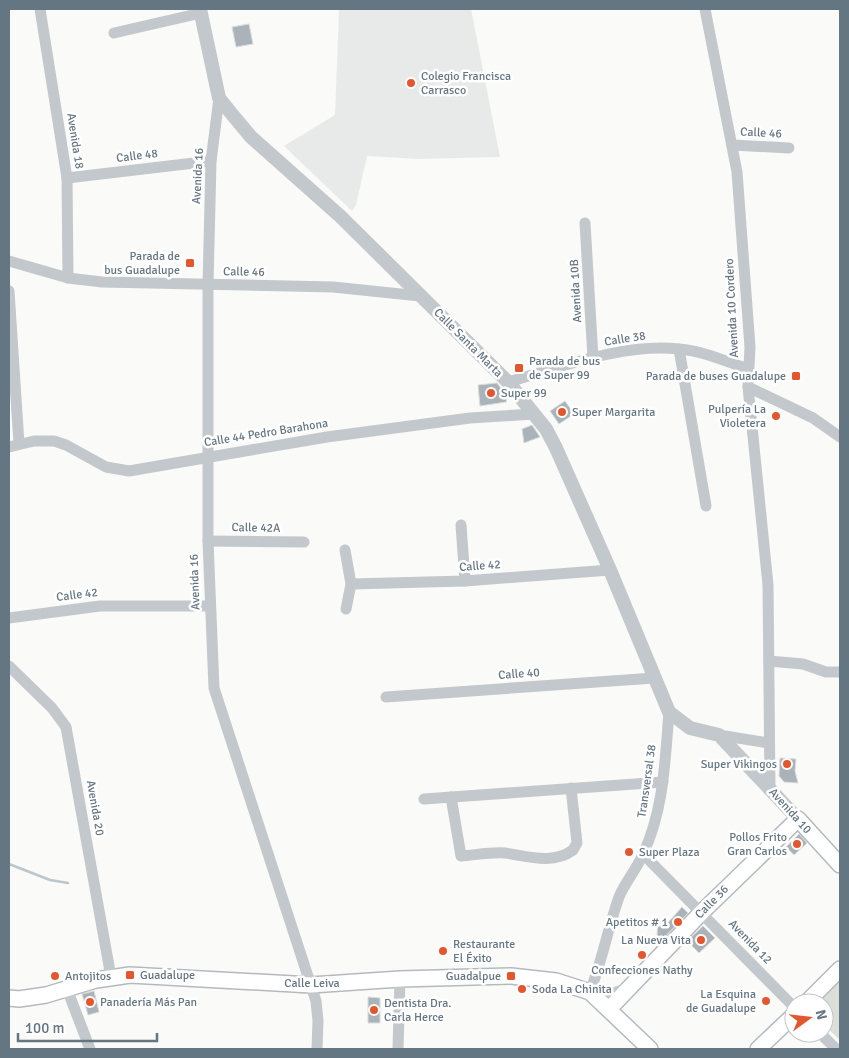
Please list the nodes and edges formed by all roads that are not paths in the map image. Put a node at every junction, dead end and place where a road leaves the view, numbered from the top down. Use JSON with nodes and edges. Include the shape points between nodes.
{"nodes":[{"id":1,"x":40,"y":9,"type":"edge"},
{"id":2,"x":705,"y":9,"type":"edge"},
{"id":3,"x":200,"y":11,"type":"edge"},
{"id":4,"x":114,"y":33,"type":"dead end"},
{"id":5,"x":219,"y":98,"type":"junction"},
{"id":6,"x":732,"y":145,"type":"junction"},
{"id":7,"x":789,"y":148,"type":"dead end"},
{"id":8,"x":211,"y":161,"type":"junction"},
{"id":9,"x":67,"y":178,"type":"junction"},
{"id":10,"x":585,"y":223,"type":"dead end"},
{"id":11,"x":9,"y":261,"type":"edge"},
{"id":12,"x":68,"y":278,"type":"junction"},
{"id":13,"x":208,"y":285,"type":"junction"},
{"id":14,"x":9,"y":291,"type":"edge"},
{"id":15,"x":420,"y":296,"type":"junction"},
{"id":16,"x":679,"y":349,"type":"junction"},
{"id":17,"x":593,"y":358,"type":"junction"},
{"id":18,"x":748,"y":369,"type":"junction"},
{"id":19,"x":508,"y":382,"type":"junction"},
{"id":20,"x":748,"y":387,"type":"junction"},
{"id":21,"x":534,"y":414,"type":"junction"},
{"id":22,"x":840,"y":437,"type":"edge"},
{"id":23,"x":14,"y":446,"type":"edge"},
{"id":24,"x":208,"y":456,"type":"junction"},
{"id":25,"x":706,"y":506,"type":"dead end"},
{"id":26,"x":461,"y":525,"type":"dead end"},
{"id":27,"x":208,"y":541,"type":"junction"},
{"id":28,"x":304,"y":542,"type":"dead end"},
{"id":29,"x":345,"y":550,"type":"dead end"},
{"id":30,"x":610,"y":570,"type":"junction"},
{"id":31,"x":465,"y":581,"type":"junction"},
{"id":32,"x":351,"y":584,"type":"junction"},
{"id":33,"x":210,"y":606,"type":"junction"},
{"id":34,"x":346,"y":609,"type":"dead end"},
{"id":35,"x":9,"y":618,"type":"edge"},
{"id":36,"x":769,"y":661,"type":"junction"},
{"id":37,"x":9,"y":666,"type":"edge"},
{"id":38,"x":840,"y":672,"type":"edge"},
{"id":39,"x":654,"y":678,"type":"junction"},
{"id":40,"x":386,"y":698,"type":"dead end"},
{"id":41,"x":669,"y":712,"type":"junction"},
{"id":42,"x":719,"y":735,"type":"junction"},
{"id":43,"x":769,"y":743,"type":"junction"},
{"id":44,"x":663,"y":782,"type":"junction"},
{"id":45,"x":571,"y":788,"type":"junction"},
{"id":46,"x":770,"y":788,"type":"junction"},
{"id":47,"x":451,"y":797,"type":"junction"},
{"id":48,"x":424,"y":799,"type":"dead end"},
{"id":49,"x":798,"y":819,"type":"junction"},
{"id":50,"x":643,"y":854,"type":"junction"},
{"id":51,"x":840,"y":865,"type":"edge"},
{"id":52,"x":702,"y":912,"type":"junction"},
{"id":53,"x":840,"y":969,"type":"edge"},
{"id":54,"x":111,"y":977,"type":"junction"},
{"id":55,"x":400,"y":979,"type":"junction"},
{"id":56,"x":310,"y":984,"type":"junction"},
{"id":57,"x":629,"y":987,"type":"junction"},
{"id":58,"x":67,"y":989,"type":"junction"},
{"id":59,"x":590,"y":992,"type":"junction"},
{"id":60,"x":816,"y":993,"type":"edge"},
{"id":61,"x":784,"y":997,"type":"edge"},
{"id":62,"x":9,"y":998,"type":"edge"},
{"id":63,"x":608,"y":1009,"type":"junction"},
{"id":64,"x":784,"y":1024,"type":"edge"},
{"id":65,"x":90,"y":1049,"type":"edge"},
{"id":66,"x":317,"y":1049,"type":"edge"},
{"id":67,"x":398,"y":1049,"type":"edge"},
{"id":68,"x":650,"y":1049,"type":"edge"},
{"id":69,"x":758,"y":1049,"type":"edge"}],
"edges":[{"from":1,"to":9,"type":"street","name":"Avenida 18"},
{"from":2,"to":6,"type":"street","name":"Avenida 10 Cordero"},
{"from":3,"to":4,"type":"street"},
{"from":3,"to":5,"type":"street","name":"Calle Santa Marta"},
{"from":5,"to":8,"type":"street","name":"Avenida 16"},
{"from":5,"to":15,"type":"street","name":"Calle Santa Marta","via":[[251,137],[340,216]]},
{"from":6,"to":7,"type":"street","name":"Calle 46"},
{"from":6,"to":18,"type":"street","name":"Avenida 10 Cordero","via":[[737,172],[749,337]]},
{"from":8,"to":9,"type":"street","name":"Calle 48"},
{"from":8,"to":13,"type":"street","name":"Avenida 16"},
{"from":9,"to":12,"type":"street","name":"Avenida 18"},
{"from":10,"to":17,"type":"street","name":"Avenida 10B"},
{"from":11,"to":12,"type":"street","name":"Calle 46"},
{"from":12,"to":13,"type":"street","name":"Calle 46"},
{"from":13,"to":15,"type":"street","name":"Calle 46","via":[[333,287]]},
{"from":13,"to":24,"type":"street","name":"Avenida 16"},
{"from":14,"to":23,"type":"street"},
{"from":15,"to":19,"type":"street","name":"Calle Santa Marta"},
{"from":16,"to":17,"type":"street","name":"Calle 38","via":[[649,348]]},
{"from":16,"to":18,"type":"street","name":"Calle 38","via":[[713,356]]},
{"from":16,"to":25,"type":"street"},
{"from":17,"to":19,"type":"street","name":"Calle 38"},
{"from":18,"to":20,"type":"street","name":"Avenida 10 Cordero"},
{"from":19,"to":21,"type":"street","name":"Calle Santa Marta"},
{"from":20,"to":22,"type":"street","via":[[813,418]]},
{"from":20,"to":36,"type":"street","name":"Avenida 10 Cordero","via":[[768,585]]},
{"from":21,"to":24,"type":"street","name":"Calle 44 Pedro Barahona","via":[[470,418]]},
{"from":21,"to":30,"type":"street","name":"Calle Santa Marta","via":[[556,448]]},
{"from":23,"to":24,"type":"street","name":"Calle 44 Pedro Barahona","via":[[54,441],[106,467],[123,470]]},
{"from":24,"to":27,"type":"street","name":"Avenida 16"},
{"from":26,"to":31,"type":"street"},
{"from":27,"to":28,"type":"street","name":"Calle 42A"},
{"from":27,"to":33,"type":"street","name":"Avenida 16"},
{"from":29,"to":32,"type":"street"},
{"from":30,"to":31,"type":"street","name":"Calle 42"},
{"from":30,"to":39,"type":"street","name":"Calle Santa Marta"},
{"from":31,"to":32,"type":"street","name":"Calle 42"},
{"from":32,"to":34,"type":"street"},
{"from":33,"to":35,"type":"street","name":"Calle 42","via":[[100,606]]},
{"from":33,"to":56,"type":"street","name":"Avenida 16","via":[[214,688]]},
{"from":36,"to":38,"type":"street"},
{"from":36,"to":43,"type":"street","name":"Avenida 10 Cordero"},
{"from":37,"to":54,"type":"street","name":"Avenida 20","via":[[52,708],[66,728]]},
{"from":39,"to":40,"type":"street","name":"Calle 40"},
{"from":39,"to":41,"type":"street","name":"Calle Santa Marta"},
{"from":41,"to":42,"type":"street","name":"Calle Santa Marta","via":[[690,728]]},
{"from":41,"to":44,"type":"street","name":"Transversal 38"},
{"from":42,"to":43,"type":"street","name":"Calle Santa Marta"},
{"from":42,"to":46,"type":"street","name":"Avenida 10"},
{"from":43,"to":46,"type":"street","name":"Avenida 10 Cordero"},
{"from":44,"to":45,"type":"street"},
{"from":44,"to":50,"type":"street","name":"Transversal 38","via":[[655,822]]},
{"from":45,"to":47,"type":"street"},
{"from":45,"to":47,"type":"street","via":[[577,843],[569,853],[535,859],[504,853],[462,861]]},
{"from":46,"to":49,"type":"street","name":"Avenida 10"},
{"from":47,"to":48,"type":"street"},
{"from":49,"to":51,"type":"main road","name":"Avenida 10"},
{"from":49,"to":52,"type":"main road","name":"Calle 36"},
{"from":50,"to":52,"type":"street","name":"Avenida 12"},
{"from":50,"to":59,"type":"street","name":"Transversal 38","via":[[620,895]]},
{"from":52,"to":57,"type":"main road","name":"Calle 36"},
{"from":52,"to":61,"type":"street","name":"Avenida 12"},
{"from":53,"to":60,"type":"main road"},
{"from":54,"to":56,"type":"main road","name":"Calle Leiva","via":[[130,975]]},
{"from":54,"to":58,"type":"main road","name":"Calle Leiva"},
{"from":55,"to":56,"type":"main road","name":"Calle Leiva"},
{"from":55,"to":59,"type":"main road","name":"Calle Leiva","via":[[528,977],[573,985]]},
{"from":55,"to":67,"type":"street"},
{"from":56,"to":66,"type":"street","name":"Avenida 16","via":[[316,1001]]},
{"from":57,"to":59,"type":"street","via":[[613,993]]},
{"from":57,"to":63,"type":"main road","name":"Calle 36"},
{"from":58,"to":62,"type":"main road","name":"Calle Leiva","via":[[32,997]]},
{"from":58,"to":65,"type":"street"},
{"from":59,"to":63,"type":"main road","name":"Calle Leiva"},
{"from":63,"to":68,"type":"main road","name":"Calle Leiva"},
{"from":64,"to":69,"type":"main road"}]}
